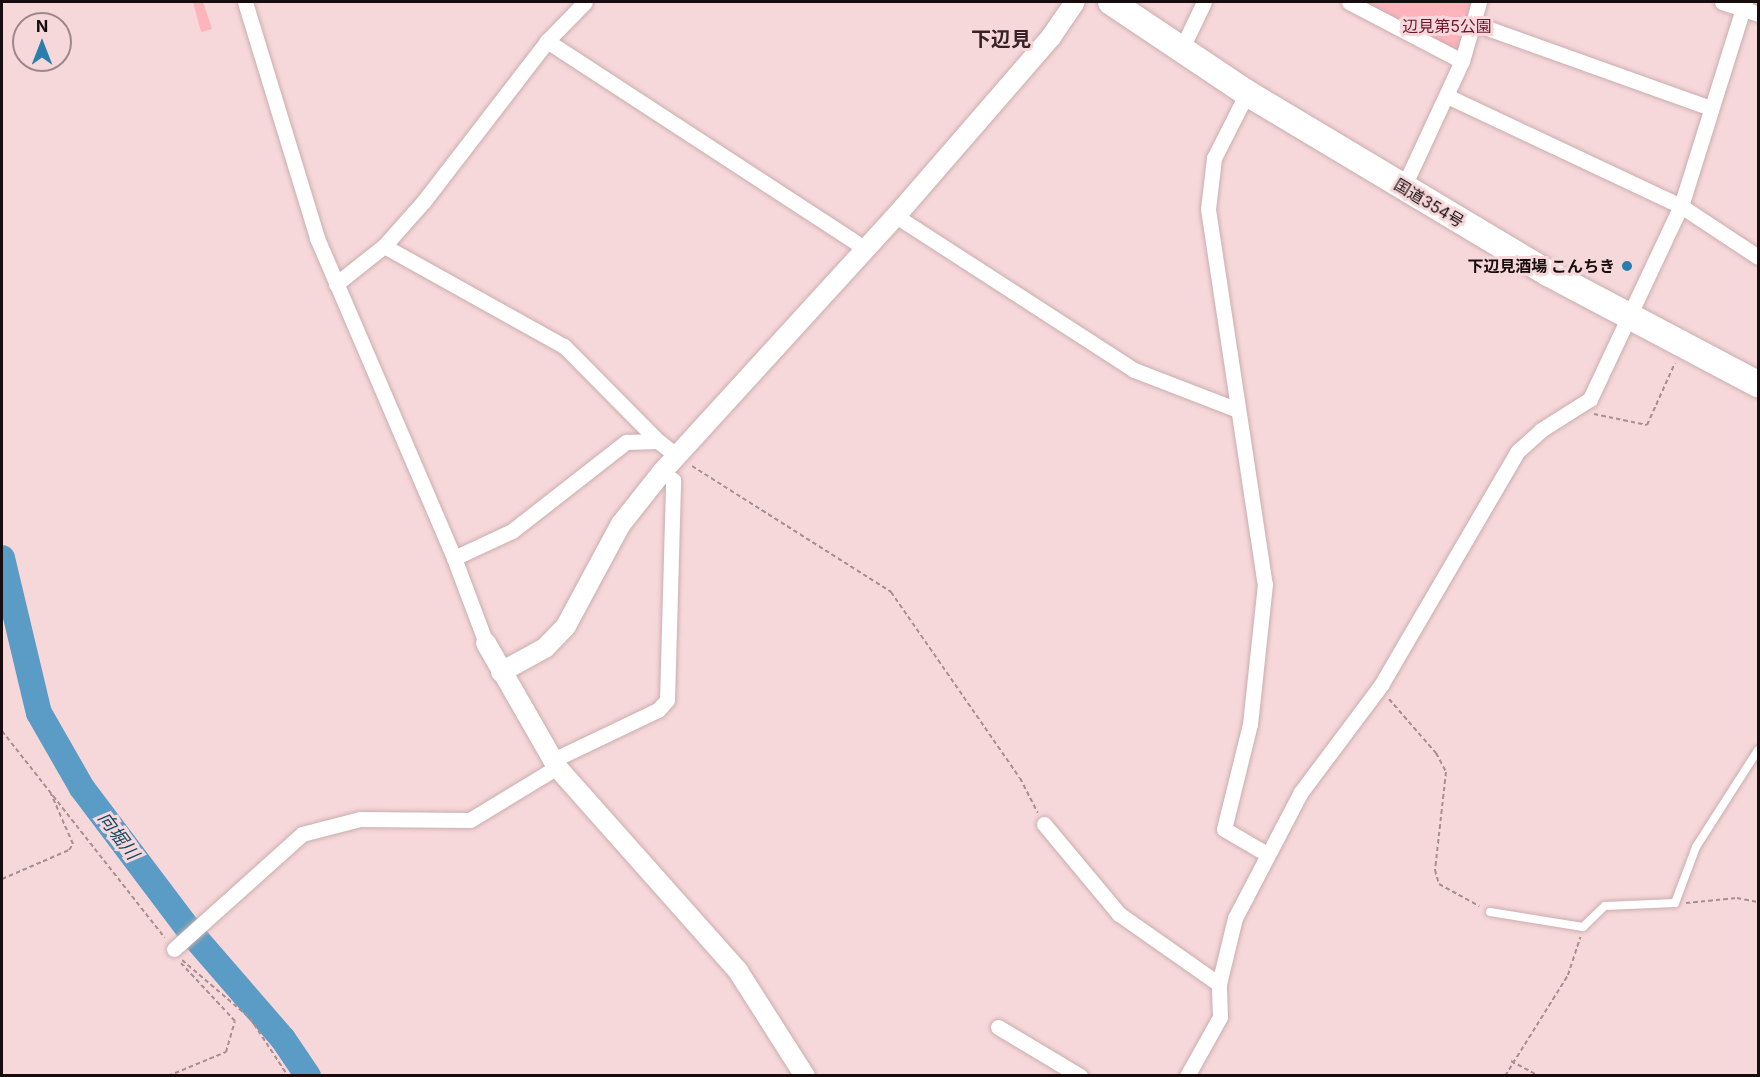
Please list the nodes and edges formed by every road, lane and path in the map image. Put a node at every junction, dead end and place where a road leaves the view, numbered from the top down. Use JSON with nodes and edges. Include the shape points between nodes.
{"nodes":[{"id":1,"x":245,"y":2,"type":"edge"},
{"id":2,"x":585,"y":2,"type":"edge"},
{"id":3,"x":1076,"y":2,"type":"edge"},
{"id":4,"x":1110,"y":2,"type":"edge"},
{"id":5,"x":1204,"y":2,"type":"edge"},
{"id":6,"x":1349,"y":2,"type":"edge"},
{"id":7,"x":1479,"y":2,"type":"edge"},
{"id":8,"x":1722,"y":2,"type":"edge"},
{"id":9,"x":1744,"y":5,"type":"edge"},
{"id":10,"x":1758,"y":14,"type":"edge"},
{"id":11,"x":1473,"y":23,"type":"junction"},
{"id":12,"x":547,"y":41,"type":"junction"},
{"id":13,"x":1181,"y":50,"type":"junction"},
{"id":14,"x":1462,"y":61,"type":"junction"},
{"id":15,"x":1247,"y":93,"type":"junction"},
{"id":16,"x":1447,"y":96,"type":"junction"},
{"id":17,"x":1711,"y":108,"type":"junction"},
{"id":18,"x":1403,"y":188,"type":"junction"},
{"id":19,"x":1681,"y":206,"type":"junction"},
{"id":20,"x":896,"y":216,"type":"junction"},
{"id":21,"x":384,"y":246,"type":"junction"},
{"id":22,"x":866,"y":249,"type":"junction"},
{"id":23,"x":1758,"y":257,"type":"edge"},
{"id":24,"x":336,"y":284,"type":"junction"},
{"id":25,"x":1628,"y":314,"type":"junction"},
{"id":26,"x":1683,"y":344,"type":"junction"},
{"id":27,"x":1758,"y":384,"type":"edge"},
{"id":28,"x":1235,"y":409,"type":"junction"},
{"id":29,"x":1566,"y":416,"type":"junction"},
{"id":30,"x":658,"y":441,"type":"junction"},
{"id":31,"x":677,"y":456,"type":"junction"},
{"id":32,"x":662,"y":472,"type":"junction"},
{"id":33,"x":454,"y":558,"type":"junction"},
{"id":34,"x":486,"y":643,"type":"joint"},
{"id":35,"x":501,"y":672,"type":"junction"},
{"id":36,"x":1381,"y":685,"type":"junction"},
{"id":37,"x":2,"y":731,"type":"edge"},
{"id":38,"x":1758,"y":750,"type":"edge"},
{"id":39,"x":555,"y":763,"type":"junction"},
{"id":40,"x":50,"y":791,"type":"junction"},
{"id":41,"x":1044,"y":825,"type":"joint"},
{"id":42,"x":1267,"y":854,"type":"junction"},
{"id":43,"x":2,"y":879,"type":"edge"},
{"id":44,"x":1758,"y":902,"type":"edge"},
{"id":45,"x":1675,"y":903,"type":"junction"},
{"id":46,"x":1490,"y":912,"type":"joint"},
{"id":47,"x":1583,"y":927,"type":"junction"},
{"id":48,"x":178,"y":946,"type":"joint"},
{"id":49,"x":1219,"y":984,"type":"junction"},
{"id":50,"x":998,"y":1028,"type":"dead end"},
{"id":51,"x":1511,"y":1061,"type":"junction"},
{"id":52,"x":168,"y":1076,"type":"edge"},
{"id":53,"x":288,"y":1076,"type":"edge"},
{"id":54,"x":805,"y":1076,"type":"edge"},
{"id":55,"x":1080,"y":1076,"type":"edge"},
{"id":56,"x":1187,"y":1076,"type":"edge"},
{"id":57,"x":1505,"y":1076,"type":"edge"},
{"id":58,"x":1539,"y":1076,"type":"edge"}],
"edges":[{"from":1,"to":24,"type":"street","via":[[317,238]]},
{"from":2,"to":12,"type":"street"},
{"from":3,"to":20,"type":"street","via":[[1051,38]]},
{"from":4,"to":13,"type":"highway","name":"国道354号"},
{"from":5,"to":13,"type":"street"},
{"from":6,"to":14,"type":"street"},
{"from":7,"to":11,"type":"street"},
{"from":8,"to":9,"type":"street"},
{"from":9,"to":10,"type":"street"},
{"from":9,"to":17,"type":"street"},
{"from":11,"to":14,"type":"street"},
{"from":11,"to":17,"type":"street"},
{"from":12,"to":21,"type":"street","via":[[424,201]]},
{"from":12,"to":22,"type":"street","via":[[572,61]]},
{"from":13,"to":15,"type":"highway","name":"国道354号"},
{"from":14,"to":16,"type":"street"},
{"from":15,"to":18,"type":"highway","name":"国道354号"},
{"from":15,"to":28,"type":"street","via":[[1214,158],[1208,209]]},
{"from":16,"to":18,"type":"street"},
{"from":16,"to":19,"type":"street"},
{"from":17,"to":19,"type":"street"},
{"from":18,"to":25,"type":"highway","name":"国道354号","via":[[1548,273]]},
{"from":19,"to":23,"type":"street"},
{"from":19,"to":25,"type":"street"},
{"from":20,"to":22,"type":"street"},
{"from":20,"to":28,"type":"street","via":[[1134,370]]},
{"from":21,"to":24,"type":"street"},
{"from":21,"to":30,"type":"street","via":[[564,346]]},
{"from":22,"to":31,"type":"street"},
{"from":24,"to":33,"type":"street"},
{"from":25,"to":26,"type":"highway","name":"国道354号"},
{"from":25,"to":29,"type":"street","via":[[1590,399]]},
{"from":26,"to":27,"type":"highway","name":"国道354号"},
{"from":26,"to":29,"type":"path","via":[[1647,425],[1585,412]]},
{"from":28,"to":42,"type":"street","via":[[1265,584],[1250,724],[1224,829]]},
{"from":29,"to":36,"type":"street","via":[[1541,430],[1518,451]]},
{"from":30,"to":31,"type":"street"},
{"from":30,"to":33,"type":"street","via":[[626,442],[512,531]]},
{"from":31,"to":32,"type":"street"},
{"from":31,"to":41,"type":"path","via":[[891,592],[1020,778]]},
{"from":32,"to":35,"type":"street","via":[[621,524],[566,626],[545,648]]},
{"from":32,"to":39,"type":"street","via":[[673,480],[667,700],[658,711]]},
{"from":33,"to":34,"type":"street"},
{"from":34,"to":35,"type":"street"},
{"from":35,"to":39,"type":"street"},
{"from":36,"to":42,"type":"street","via":[[1301,792]]},
{"from":36,"to":46,"type":"path","via":[[1436,753],[1446,772],[1435,870],[1439,884]]},
{"from":37,"to":40,"type":"path"},
{"from":38,"to":45,"type":"lane","via":[[1696,847]]},
{"from":39,"to":48,"type":"street","via":[[470,820],[360,819],[302,834]]},
{"from":39,"to":54,"type":"street","via":[[738,971]]},
{"from":40,"to":43,"type":"path","via":[[73,844],[69,850]]},
{"from":40,"to":48,"type":"path"},
{"from":41,"to":49,"type":"street","via":[[1119,914]]},
{"from":42,"to":49,"type":"street","via":[[1235,918]]},
{"from":44,"to":45,"type":"path","via":[[1737,898]]},
{"from":45,"to":47,"type":"lane","via":[[1605,906]]},
{"from":46,"to":47,"type":"lane"},
{"from":47,"to":51,"type":"path","via":[[1568,975]]},
{"from":49,"to":56,"type":"street","via":[[1220,1017]]},
{"from":50,"to":55,"type":"street"},
{"from":51,"to":57,"type":"path"},
{"from":51,"to":58,"type":"path"},
{"from":52,"to":53,"type":"path","via":[[226,1052],[235,1021],[184,969],[178,956],[250,1018]]}]}
